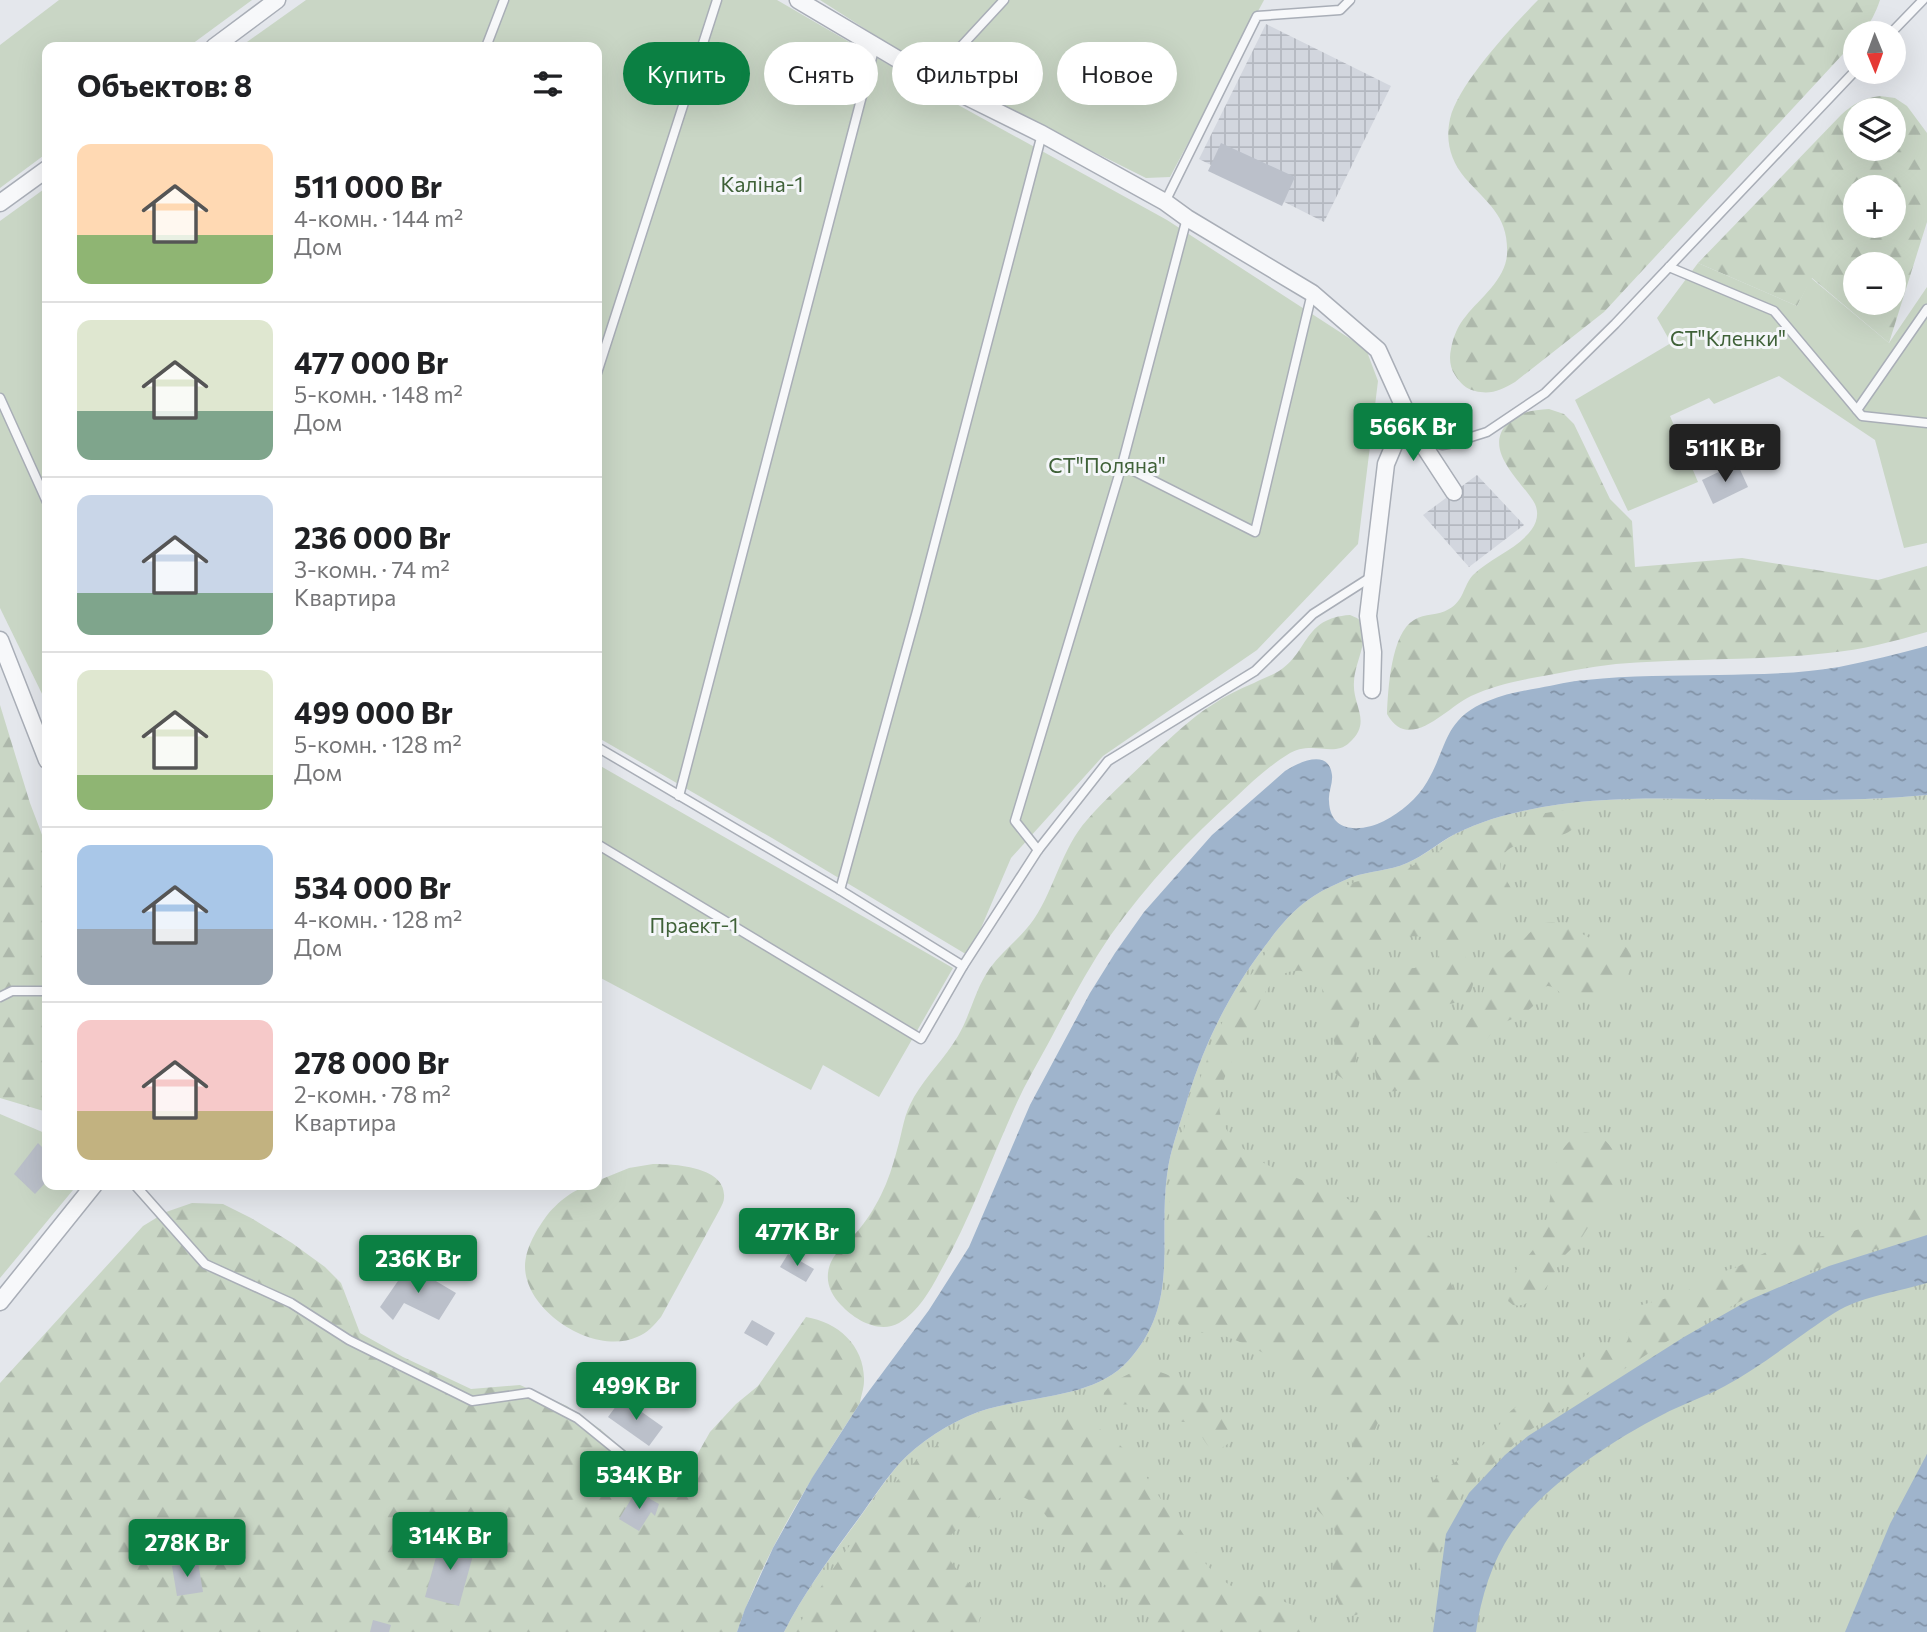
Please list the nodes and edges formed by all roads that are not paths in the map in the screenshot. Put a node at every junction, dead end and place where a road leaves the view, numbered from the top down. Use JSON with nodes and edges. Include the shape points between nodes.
{"nodes":[{"id":1,"x":277,"y":0,"type":"edge"},
{"id":2,"x":504,"y":0,"type":"edge"},
{"id":3,"x":717,"y":0,"type":"edge"},
{"id":4,"x":798,"y":0,"type":"edge"},
{"id":5,"x":1004,"y":0,"type":"edge"},
{"id":6,"x":1350,"y":0,"type":"edge"},
{"id":7,"x":1923,"y":0,"type":"edge"},
{"id":8,"x":1903,"y":21,"type":"edge"},
{"id":9,"x":221,"y":42,"type":"edge"},
{"id":10,"x":488,"y":42,"type":"edge"},
{"id":11,"x":867,"y":42,"type":"edge"},
{"id":12,"x":965,"y":42,"type":"edge"},
{"id":13,"x":1843,"y":84,"type":"edge"},
{"id":14,"x":860,"y":105,"type":"edge"},
{"id":15,"x":983,"y":105,"type":"edge"},
{"id":16,"x":1042,"y":134,"type":"junction"},
{"id":17,"x":42,"y":173,"type":"edge"},
{"id":18,"x":1165,"y":202,"type":"junction"},
{"id":19,"x":0,"y":203,"type":"edge"},
{"id":20,"x":1188,"y":218,"type":"junction"},
{"id":21,"x":1669,"y":267,"type":"junction"},
{"id":22,"x":1312,"y":293,"type":"junction"},
{"id":23,"x":1927,"y":309,"type":"edge"},
{"id":24,"x":602,"y":357,"type":"edge"},
{"id":25,"x":0,"y":398,"type":"edge"},
{"id":26,"x":1857,"y":410,"type":"junction"},
{"id":27,"x":1407,"y":414,"type":"junction"},
{"id":28,"x":1927,"y":423,"type":"edge"},
{"id":29,"x":1420,"y":440,"type":"junction"},
{"id":30,"x":1122,"y":465,"type":"junction"},
{"id":31,"x":42,"y":491,"type":"edge"},
{"id":32,"x":1454,"y":492,"type":"dead end"},
{"id":33,"x":1373,"y":575,"type":"junction"},
{"id":34,"x":0,"y":640,"type":"edge"},
{"id":35,"x":1372,"y":690,"type":"dead end"},
{"id":36,"x":42,"y":747,"type":"edge"},
{"id":37,"x":602,"y":750,"type":"edge"},
{"id":38,"x":679,"y":796,"type":"junction"},
{"id":39,"x":602,"y":847,"type":"edge"},
{"id":40,"x":1038,"y":850,"type":"junction"},
{"id":41,"x":840,"y":890,"type":"junction"},
{"id":42,"x":963,"y":966,"type":"junction"},
{"id":43,"x":42,"y":991,"type":"edge"},
{"id":44,"x":0,"y":997,"type":"edge"},
{"id":45,"x":90,"y":1190,"type":"edge"},
{"id":46,"x":139,"y":1190,"type":"edge"},
{"id":47,"x":0,"y":1302,"type":"edge"},
{"id":48,"x":657,"y":1483,"type":"dead end"}],
"edges":[{"from":1,"to":9,"type":"street"},
{"from":2,"to":10,"type":"lane"},
{"from":3,"to":24,"type":"lane"},
{"from":4,"to":11,"type":"street"},
{"from":5,"to":12,"type":"lane"},
{"from":6,"to":18,"type":"lane","via":[[1340,10],[1257,16]]},
{"from":7,"to":8,"type":"lane"},
{"from":13,"to":21,"type":"lane"},
{"from":14,"to":38,"type":"lane"},
{"from":15,"to":16,"type":"street"},
{"from":16,"to":18,"type":"street"},
{"from":16,"to":41,"type":"lane"},
{"from":17,"to":19,"type":"street"},
{"from":18,"to":20,"type":"street"},
{"from":20,"to":22,"type":"street"},
{"from":20,"to":30,"type":"lane"},
{"from":21,"to":26,"type":"lane","via":[[1774,311]]},
{"from":21,"to":29,"type":"lane","via":[[1545,393],[1487,432],[1442,445]]},
{"from":22,"to":27,"type":"street","via":[[1378,350]]},
{"from":22,"to":30,"type":"lane","via":[[1255,532]]},
{"from":23,"to":26,"type":"lane"},
{"from":25,"to":31,"type":"lane"},
{"from":26,"to":28,"type":"lane","via":[[1862,416]]},
{"from":27,"to":29,"type":"street"},
{"from":27,"to":33,"type":"street","via":[[1386,464]]},
{"from":29,"to":32,"type":"street"},
{"from":30,"to":40,"type":"lane","via":[[1015,821]]},
{"from":33,"to":35,"type":"street","via":[[1368,616]]},
{"from":33,"to":40,"type":"lane","via":[[1313,614],[1255,671],[1108,761]]},
{"from":34,"to":36,"type":"street"},
{"from":37,"to":38,"type":"lane"},
{"from":38,"to":41,"type":"lane"},
{"from":39,"to":42,"type":"lane","via":[[921,1039]]},
{"from":40,"to":42,"type":"lane"},
{"from":41,"to":42,"type":"lane"},
{"from":43,"to":44,"type":"lane","via":[[12,991]]},
{"from":45,"to":47,"type":"street"},
{"from":46,"to":48,"type":"lane","via":[[205,1264],[291,1303],[349,1340],[472,1401],[529,1393],[576,1418]]}]}
